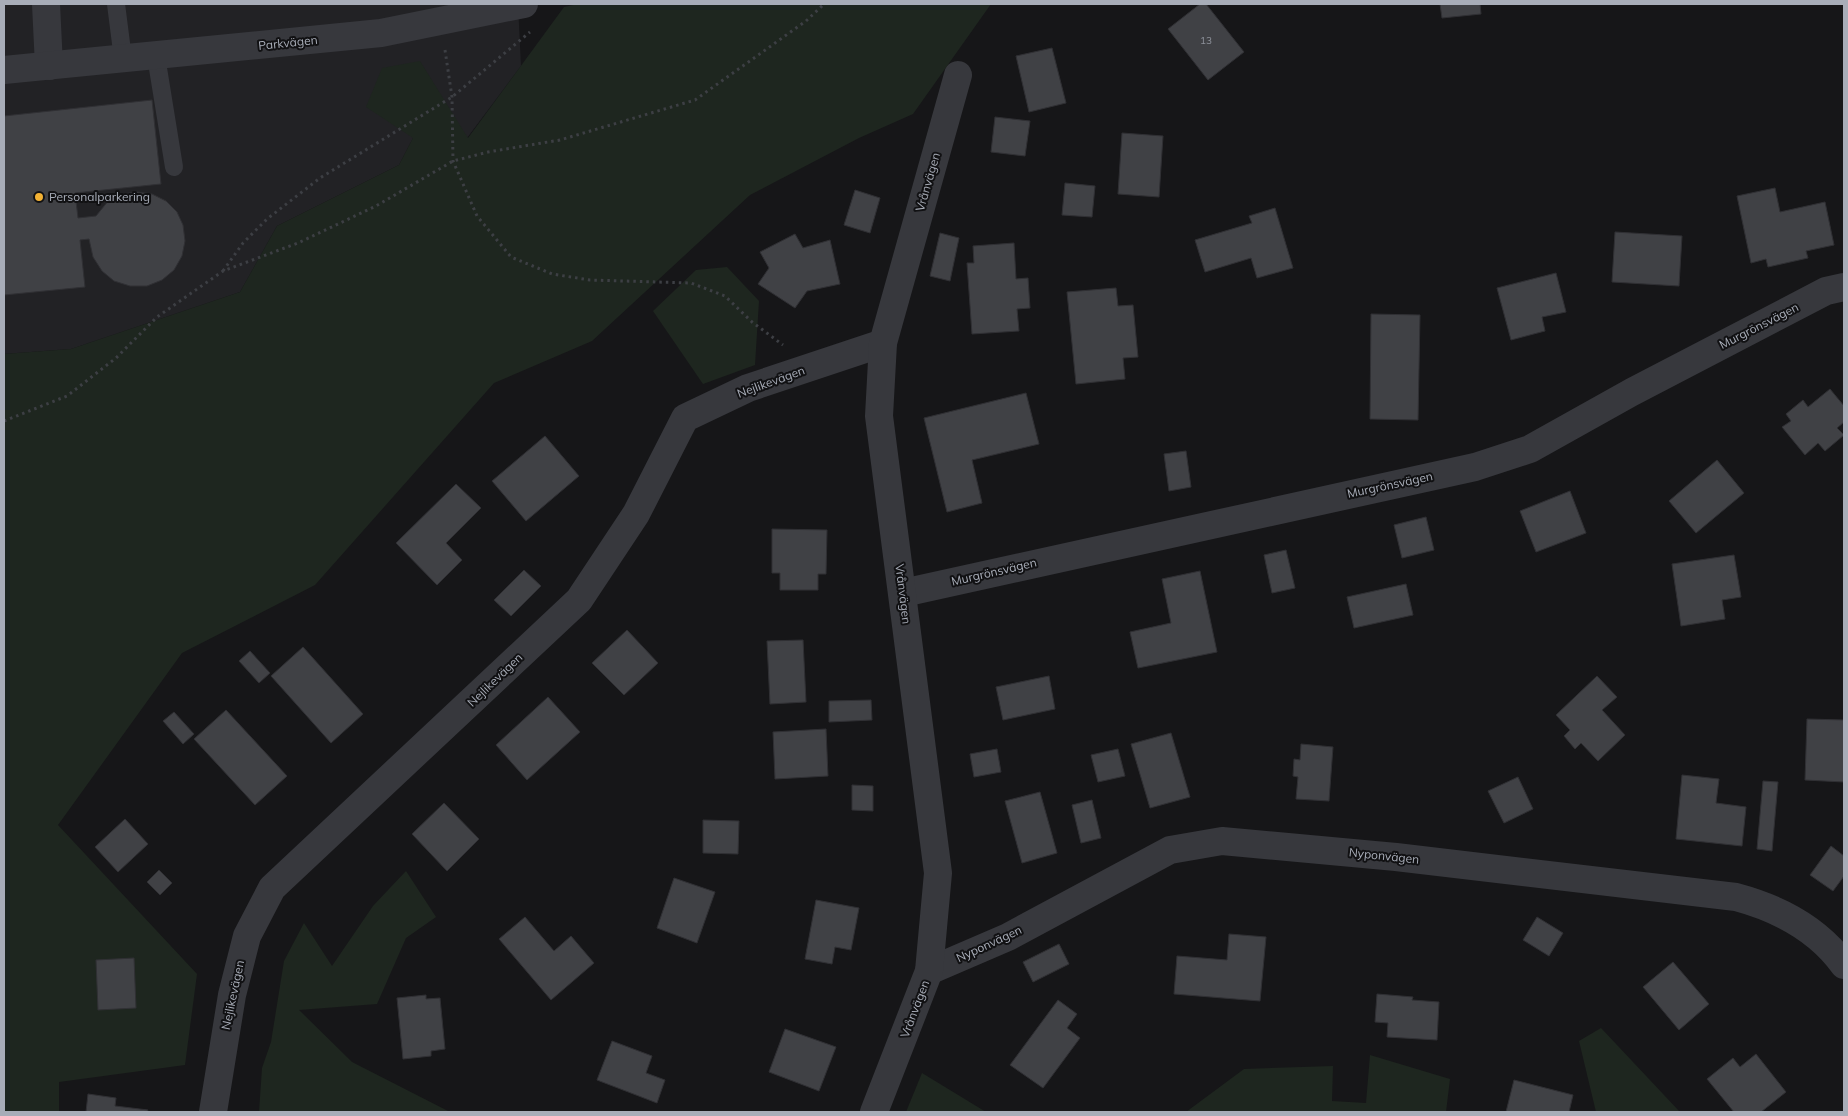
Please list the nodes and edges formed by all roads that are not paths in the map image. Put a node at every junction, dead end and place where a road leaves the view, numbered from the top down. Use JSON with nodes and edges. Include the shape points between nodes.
{"nodes":[{"id":1,"x":46,"y":4,"type":"edge"},
{"id":2,"x":116,"y":4,"type":"edge"},
{"id":3,"x":524,"y":4,"type":"edge"},
{"id":4,"x":156,"y":56,"type":"junction"},
{"id":5,"x":122,"y":59,"type":"junction"},
{"id":6,"x":49,"y":66,"type":"junction"},
{"id":7,"x":4,"y":70,"type":"edge"},
{"id":8,"x":958,"y":75,"type":"dead end"},
{"id":9,"x":174,"y":167,"type":"dead end"},
{"id":10,"x":1844,"y":287,"type":"edge"},
{"id":11,"x":883,"y":343,"type":"junction"},
{"id":12,"x":903,"y":593,"type":"junction"},
{"id":13,"x":1844,"y":965,"type":"edge"},
{"id":14,"x":929,"y":971,"type":"junction"},
{"id":15,"x":213,"y":1112,"type":"edge"},
{"id":16,"x":874,"y":1112,"type":"edge"}],
"edges":[{"from":1,"to":6,"type":"street"},
{"from":2,"to":5,"type":"lane"},
{"from":3,"to":4,"type":"street","name":"Parkvägen","via":[[381,33]]},
{"from":4,"to":5,"type":"street","name":"Parkvägen"},
{"from":4,"to":9,"type":"lane"},
{"from":5,"to":6,"type":"street","name":"Parkvägen"},
{"from":6,"to":7,"type":"street","name":"Parkvägen"},
{"from":8,"to":11,"type":"street","name":"Vrånvägen"},
{"from":10,"to":12,"type":"street","name":"Murgrönsvägen","via":[[1817,296],[1530,449],[1493,461]]},
{"from":11,"to":12,"type":"street","name":"Vrånvägen","via":[[879,416]]},
{"from":11,"to":15,"type":"street","name":"Nejlikevägen","via":[[748,388],[685,418],[636,514],[579,600],[272,888],[247,936],[232,995]]},
{"from":12,"to":14,"type":"street","name":"Vrånvägen","via":[[938,873]]},
{"from":13,"to":14,"type":"street","name":"Nyponvägen","via":[[1803,925],[1768,906],[1736,897],[1396,857],[1222,841],[1170,850],[1008,937]]},
{"from":14,"to":16,"type":"street","name":"Vrånvägen"}]}
